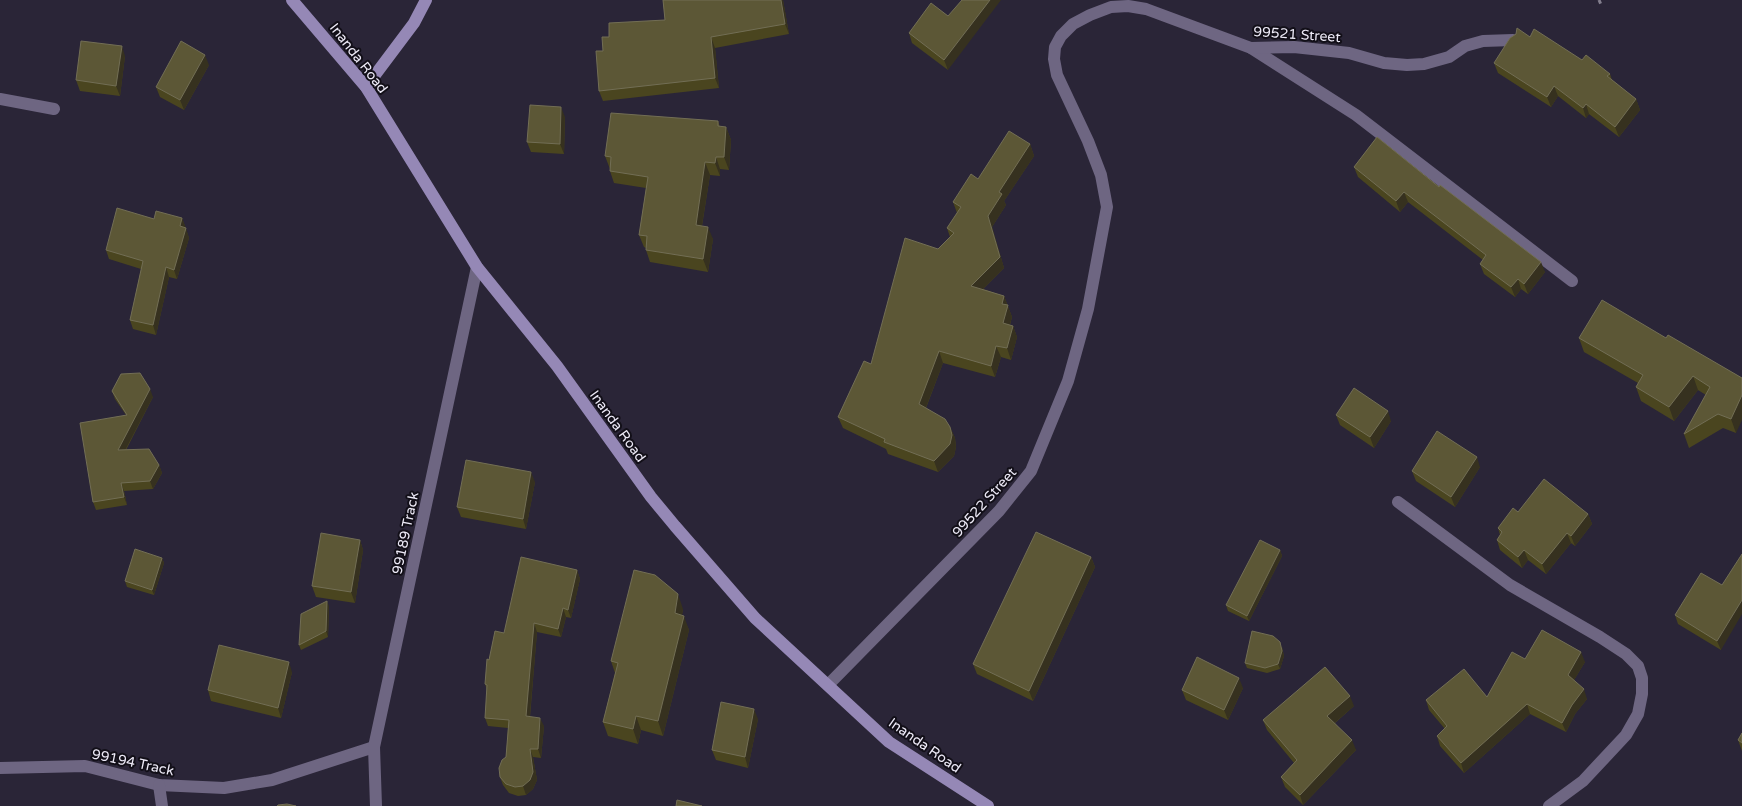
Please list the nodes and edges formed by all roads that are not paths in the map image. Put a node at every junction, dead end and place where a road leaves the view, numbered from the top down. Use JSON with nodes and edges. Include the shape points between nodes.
{"nodes":[{"id":1,"x":292,"y":0,"type":"edge"},
{"id":2,"x":426,"y":0,"type":"edge"},
{"id":3,"x":1513,"y":40,"type":"edge"},
{"id":4,"x":1251,"y":48,"type":"junction"},
{"id":5,"x":366,"y":87,"type":"junction"},
{"id":6,"x":0,"y":99,"type":"edge"},
{"id":7,"x":54,"y":109,"type":"dead end"},
{"id":8,"x":1107,"y":207,"type":"joint"},
{"id":9,"x":477,"y":267,"type":"junction"},
{"id":10,"x":1572,"y":281,"type":"dead end"},
{"id":11,"x":1398,"y":502,"type":"dead end"},
{"id":12,"x":828,"y":685,"type":"junction"},
{"id":13,"x":374,"y":747,"type":"junction"},
{"id":14,"x":0,"y":768,"type":"edge"},
{"id":15,"x":160,"y":786,"type":"junction"},
{"id":16,"x":162,"y":806,"type":"edge"},
{"id":17,"x":376,"y":806,"type":"edge"},
{"id":18,"x":988,"y":806,"type":"edge"},
{"id":19,"x":1549,"y":806,"type":"edge"}],
"edges":[{"from":1,"to":5,"type":"street","name":"Inanda Road"},
{"from":2,"to":5,"type":"street","via":[[414,22]]},
{"from":3,"to":4,"type":"street","name":"99521 Street","via":[[1483,41],[1466,46],[1449,57],[1407,65],[1294,46]]},
{"from":4,"to":8,"type":"street","name":"99521 Street","via":[[1146,9],[1128,6],[1111,7],[1090,15],[1072,24],[1061,36],[1055,47],[1057,75],[1101,175]]},
{"from":4,"to":10,"type":"street","via":[[1356,115]]},
{"from":5,"to":9,"type":"street","name":"Inanda Road"},
{"from":6,"to":7,"type":"street"},
{"from":8,"to":12,"type":"street","name":"99522 Street","via":[[1088,309],[1068,381],[1032,471],[999,511]]},
{"from":9,"to":12,"type":"street","name":"Inanda Road","via":[[557,366],[674,526],[755,618]]},
{"from":9,"to":13,"type":"street","name":"99189 Track"},
{"from":11,"to":19,"type":"street","via":[[1510,585],[1600,637],[1638,666],[1642,694],[1638,714],[1626,734],[1584,781]]},
{"from":12,"to":18,"type":"street","name":"Inanda Road","via":[[889,742]]},
{"from":13,"to":15,"type":"street","name":"99194 Track","via":[[262,782],[224,788]]},
{"from":13,"to":17,"type":"street","name":"99189 Track"},
{"from":14,"to":15,"type":"street","name":"99194 Track","via":[[85,766]]},
{"from":15,"to":16,"type":"street"}]}
